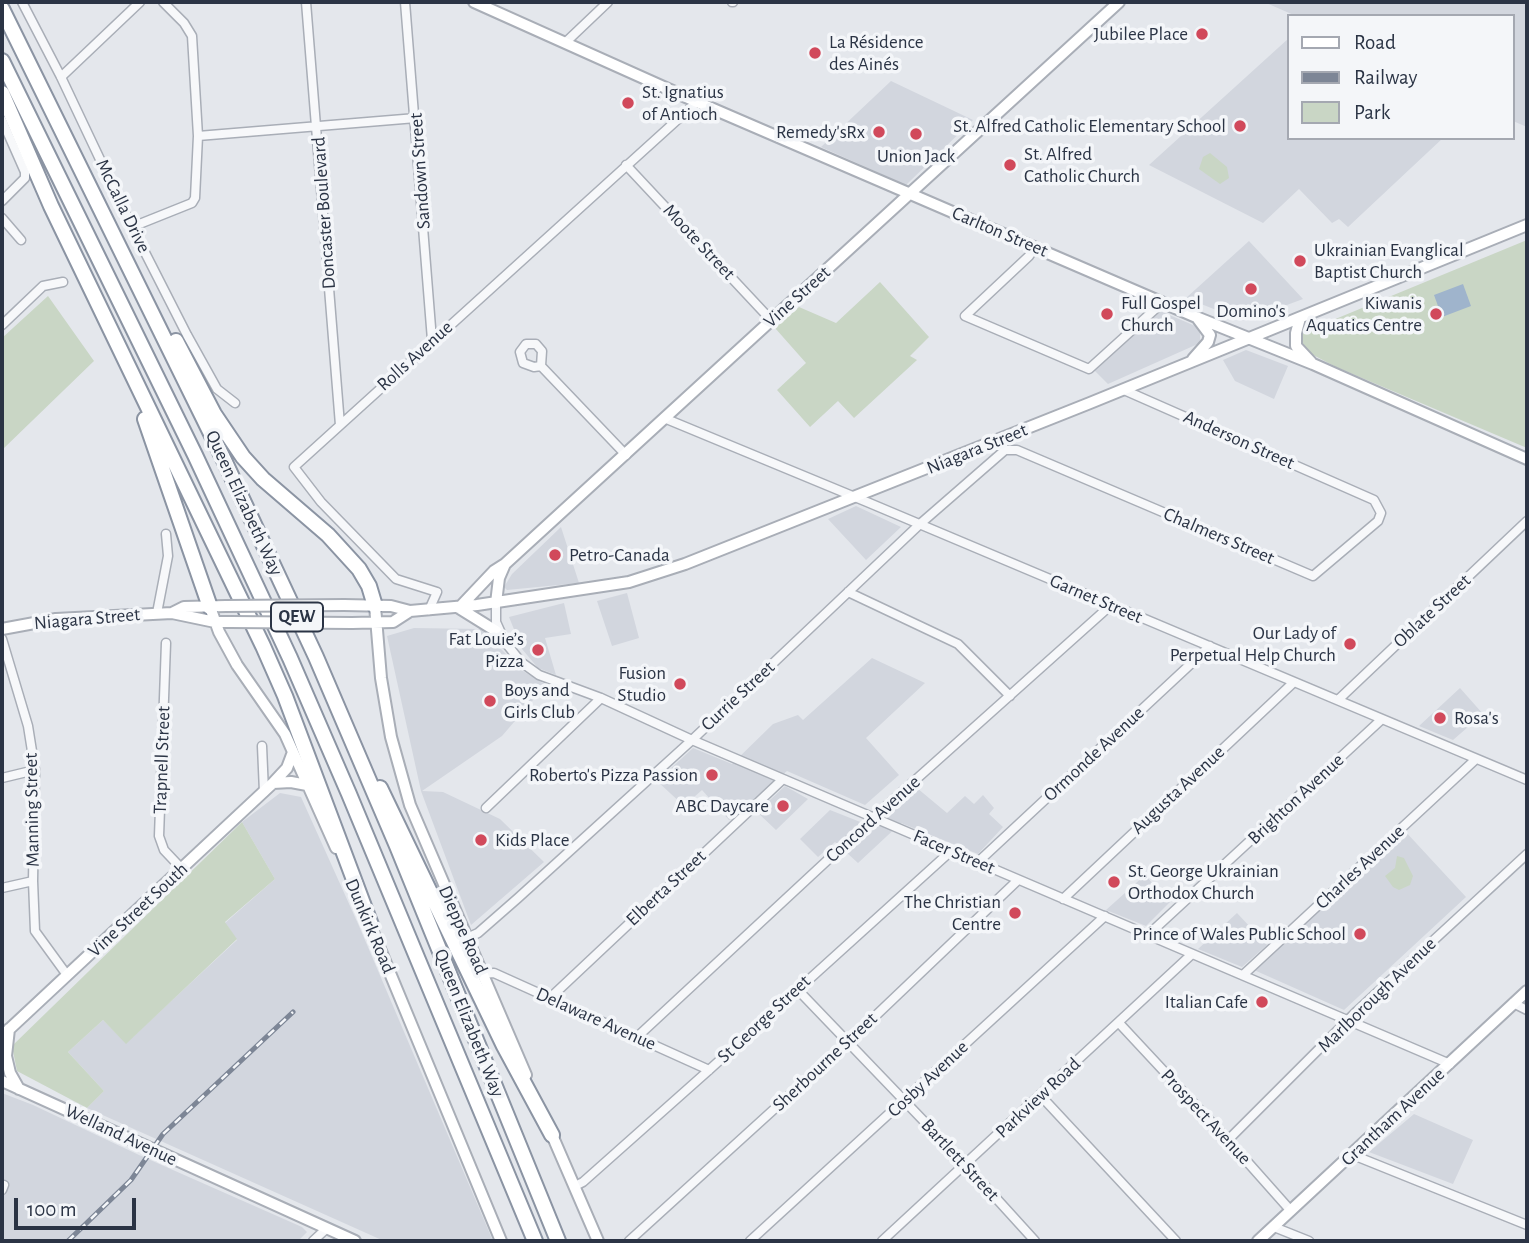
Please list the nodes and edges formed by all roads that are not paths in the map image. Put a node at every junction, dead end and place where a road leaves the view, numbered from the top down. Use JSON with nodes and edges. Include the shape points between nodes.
{"nodes":[{"id":1,"x":22,"y":2,"type":"edge"},
{"id":2,"x":140,"y":2,"type":"edge"},
{"id":3,"x":163,"y":2,"type":"edge"},
{"id":4,"x":306,"y":2,"type":"edge"},
{"id":5,"x":405,"y":2,"type":"edge"},
{"id":6,"x":474,"y":2,"type":"edge"},
{"id":7,"x":608,"y":2,"type":"edge"},
{"id":8,"x":1119,"y":2,"type":"edge"},
{"id":9,"x":2,"y":9,"type":"edge"},
{"id":10,"x":566,"y":42,"type":"junction"},
{"id":11,"x":2,"y":61,"type":"edge"},
{"id":12,"x":61,"y":77,"type":"junction"},
{"id":13,"x":2,"y":93,"type":"edge"},
{"id":14,"x":697,"y":102,"type":"junction"},
{"id":15,"x":416,"y":118,"type":"junction"},
{"id":16,"x":2,"y":120,"type":"edge"},
{"id":17,"x":317,"y":127,"type":"junction"},
{"id":18,"x":198,"y":136,"type":"junction"},
{"id":19,"x":626,"y":165,"type":"junction"},
{"id":20,"x":911,"y":194,"type":"junction"},
{"id":21,"x":2,"y":201,"type":"edge"},
{"id":22,"x":2,"y":218,"type":"edge"},
{"id":23,"x":106,"y":218,"type":"junction"},
{"id":24,"x":1527,"y":225,"type":"edge"},
{"id":25,"x":132,"y":227,"type":"junction"},
{"id":26,"x":21,"y":240,"type":"dead end"},
{"id":27,"x":1035,"y":247,"type":"junction"},
{"id":28,"x":63,"y":282,"type":"dead end"},
{"id":29,"x":1163,"y":302,"type":"junction"},
{"id":30,"x":1196,"y":317,"type":"junction"},
{"id":31,"x":1300,"y":318,"type":"junction"},
{"id":32,"x":771,"y":320,"type":"junction"},
{"id":33,"x":2,"y":325,"type":"edge"},
{"id":34,"x":1248,"y":339,"type":"junction"},
{"id":35,"x":432,"y":340,"type":"junction"},
{"id":36,"x":124,"y":358,"type":"junction"},
{"id":37,"x":1188,"y":363,"type":"junction"},
{"id":38,"x":1313,"y":364,"type":"junction"},
{"id":39,"x":541,"y":366,"type":"dead end"},
{"id":40,"x":1124,"y":390,"type":"junction"},
{"id":41,"x":236,"y":403,"type":"dead end"},
{"id":42,"x":664,"y":418,"type":"junction"},
{"id":43,"x":340,"y":425,"type":"junction"},
{"id":44,"x":1005,"y":450,"type":"joint"},
{"id":45,"x":626,"y":455,"type":"junction"},
{"id":46,"x":1527,"y":459,"type":"edge"},
{"id":47,"x":1354,"y":491,"type":"joint"},
{"id":48,"x":856,"y":497,"type":"junction"},
{"id":49,"x":1527,"y":522,"type":"edge"},
{"id":50,"x":920,"y":524,"type":"junction"},
{"id":51,"x":166,"y":534,"type":"dead end"},
{"id":52,"x":505,"y":564,"type":"junction"},
{"id":53,"x":848,"y":592,"type":"junction"},
{"id":54,"x":496,"y":603,"type":"junction"},
{"id":55,"x":1111,"y":605,"type":"junction"},
{"id":56,"x":375,"y":606,"type":"junction"},
{"id":57,"x":210,"y":607,"type":"junction"},
{"id":58,"x":458,"y":607,"type":"junction"},
{"id":59,"x":429,"y":610,"type":"junction"},
{"id":60,"x":410,"y":611,"type":"junction"},
{"id":61,"x":172,"y":612,"type":"junction"},
{"id":62,"x":157,"y":613,"type":"junction"},
{"id":63,"x":215,"y":622,"type":"junction"},
{"id":64,"x":377,"y":623,"type":"junction"},
{"id":65,"x":2,"y":629,"type":"edge"},
{"id":66,"x":2,"y":639,"type":"edge"},
{"id":67,"x":505,"y":642,"type":"junction"},
{"id":68,"x":166,"y":643,"type":"dead end"},
{"id":69,"x":1210,"y":646,"type":"junction"},
{"id":70,"x":1294,"y":682,"type":"junction"},
{"id":71,"x":1010,"y":696,"type":"junction"},
{"id":72,"x":601,"y":698,"type":"junction"},
{"id":73,"x":1338,"y":700,"type":"junction"},
{"id":74,"x":340,"y":714,"type":"junction"},
{"id":75,"x":1382,"y":719,"type":"junction"},
{"id":76,"x":692,"y":740,"type":"junction"},
{"id":77,"x":262,"y":746,"type":"dead end"},
{"id":78,"x":293,"y":752,"type":"junction"},
{"id":79,"x":1476,"y":759,"type":"junction"},
{"id":80,"x":35,"y":770,"type":"junction"},
{"id":81,"x":2,"y":778,"type":"edge"},
{"id":82,"x":783,"y":779,"type":"junction"},
{"id":83,"x":1527,"y":780,"type":"edge"},
{"id":84,"x":273,"y":783,"type":"junction"},
{"id":85,"x":307,"y":785,"type":"junction"},
{"id":86,"x":264,"y":792,"type":"junction"},
{"id":87,"x":486,"y":808,"type":"dead end"},
{"id":88,"x":874,"y":817,"type":"junction"},
{"id":89,"x":951,"y":851,"type":"junction"},
{"id":90,"x":1527,"y":853,"type":"edge"},
{"id":91,"x":978,"y":862,"type":"junction"},
{"id":92,"x":182,"y":869,"type":"junction"},
{"id":93,"x":1018,"y":880,"type":"junction"},
{"id":94,"x":33,"y":881,"type":"junction"},
{"id":95,"x":2,"y":888,"type":"edge"},
{"id":96,"x":1063,"y":899,"type":"junction"},
{"id":97,"x":1105,"y":916,"type":"junction"},
{"id":98,"x":371,"y":925,"type":"junction"},
{"id":99,"x":1147,"y":935,"type":"junction"},
{"id":100,"x":467,"y":938,"type":"junction"},
{"id":101,"x":1192,"y":954,"type":"junction"},
{"id":102,"x":482,"y":974,"type":"junction"},
{"id":103,"x":67,"y":975,"type":"junction"},
{"id":104,"x":1243,"y":975,"type":"junction"},
{"id":105,"x":797,"y":989,"type":"junction"},
{"id":106,"x":1527,"y":991,"type":"edge"},
{"id":107,"x":550,"y":998,"type":"junction"},
{"id":108,"x":1513,"y":1003,"type":"junction"},
{"id":109,"x":1527,"y":1010,"type":"edge"},
{"id":110,"x":1349,"y":1021,"type":"junction"},
{"id":111,"x":1119,"y":1023,"type":"junction"},
{"id":112,"x":5,"y":1033,"type":"edge"},
{"id":113,"x":637,"y":1037,"type":"junction"},
{"id":114,"x":848,"y":1042,"type":"junction"},
{"id":115,"x":1450,"y":1064,"type":"junction"},
{"id":116,"x":709,"y":1070,"type":"junction"},
{"id":117,"x":2,"y":1081,"type":"edge"},
{"id":118,"x":19,"y":1088,"type":"junction"},
{"id":119,"x":1040,"y":1095,"type":"junction"},
{"id":120,"x":905,"y":1101,"type":"junction"},
{"id":121,"x":552,"y":1135,"type":"junction"},
{"id":122,"x":1228,"y":1140,"type":"junction"},
{"id":123,"x":1353,"y":1155,"type":"junction"},
{"id":124,"x":966,"y":1165,"type":"junction"},
{"id":125,"x":575,"y":1186,"type":"junction"},
{"id":126,"x":1291,"y":1211,"type":"junction"},
{"id":127,"x":1527,"y":1225,"type":"edge"},
{"id":128,"x":1274,"y":1227,"type":"junction"},
{"id":129,"x":326,"y":1229,"type":"junction"},
{"id":130,"x":886,"y":1240,"type":"edge"},
{"id":131,"x":313,"y":1241,"type":"edge"},
{"id":132,"x":355,"y":1241,"type":"edge"},
{"id":133,"x":501,"y":1241,"type":"edge"},
{"id":134,"x":535,"y":1241,"type":"edge"},
{"id":135,"x":558,"y":1241,"type":"edge"},
{"id":136,"x":598,"y":1241,"type":"edge"},
{"id":137,"x":629,"y":1241,"type":"edge"},
{"id":138,"x":750,"y":1241,"type":"edge"},
{"id":139,"x":1035,"y":1241,"type":"edge"},
{"id":140,"x":1176,"y":1241,"type":"edge"},
{"id":141,"x":1258,"y":1241,"type":"edge"},
{"id":142,"x":1309,"y":1241,"type":"edge"}],
"edges":[{"from":1,"to":12,"type":"street","name":"McCalla Drive"},
{"from":2,"to":12,"type":"street"},
{"from":3,"to":18,"type":"street","via":[[192,36]]},
{"from":4,"to":17,"type":"street","name":"Doncaster Boulevard"},
{"from":5,"to":15,"type":"street","name":"Sandown Street"},
{"from":6,"to":10,"type":"main road","name":"Carlton Street"},
{"from":7,"to":10,"type":"street"},
{"from":8,"to":20,"type":"main road","name":"Vine Street"},
{"from":9,"to":23,"type":"highway","name":"Queen Elizabeth Way","number":"QEW"},
{"from":10,"to":14,"type":"main road","name":"Carlton Street"},
{"from":11,"to":134,"type":"highway","name":"Queen Elizabeth Way","number":"QEW","via":[[290,658]]},
{"from":12,"to":25,"type":"street","name":"McCalla Drive"},
{"from":13,"to":36,"type":"highway"},
{"from":14,"to":19,"type":"street","name":"Rolls Avenue"},
{"from":14,"to":20,"type":"main road","name":"Carlton Street"},
{"from":15,"to":17,"type":"street"},
{"from":15,"to":35,"type":"street","name":"Sandown Street"},
{"from":16,"to":21,"type":"street","via":[[25,172],[25,178]]},
{"from":17,"to":18,"type":"street"},
{"from":17,"to":43,"type":"street","name":"Doncaster Boulevard"},
{"from":18,"to":25,"type":"street","via":[[192,203]]},
{"from":19,"to":32,"type":"street","name":"Moote Street"},
{"from":19,"to":35,"type":"street","name":"Rolls Avenue"},
{"from":20,"to":27,"type":"main road","name":"Carlton Street"},
{"from":20,"to":32,"type":"main road","name":"Vine Street"},
{"from":22,"to":26,"type":"street"},
{"from":23,"to":56,"type":"highway","via":[[130,254],[214,414],[243,457],[359,569]]},
{"from":23,"to":74,"type":"highway","name":"Queen Elizabeth Way","number":"QEW"},
{"from":24,"to":31,"type":"main road","name":"Niagara Street"},
{"from":25,"to":41,"type":"street","name":"McCalla Drive","via":[[217,388]]},
{"from":27,"to":29,"type":"main road","name":"Carlton Street"},
{"from":27,"to":29,"type":"street","via":[[965,316],[1089,369]]},
{"from":28,"to":33,"type":"street","via":[[43,286]]},
{"from":29,"to":30,"type":"main road","name":"Carlton Street"},
{"from":30,"to":34,"type":"main road","name":"Carlton Street"},
{"from":30,"to":37,"type":"main road","via":[[1210,335]]},
{"from":31,"to":34,"type":"main road","name":"Niagara Street"},
{"from":31,"to":38,"type":"main road","via":[[1296,346]]},
{"from":32,"to":42,"type":"main road","name":"Vine Street"},
{"from":34,"to":37,"type":"main road","name":"Niagara Street"},
{"from":34,"to":38,"type":"main road","name":"Carlton Street"},
{"from":35,"to":43,"type":"street","name":"Rolls Avenue"},
{"from":36,"to":57,"type":"highway"},
{"from":36,"to":98,"type":"highway","via":[[268,658]]},
{"from":37,"to":40,"type":"main road","name":"Niagara Street"},
{"from":38,"to":46,"type":"main road","name":"Carlton Street"},
{"from":39,"to":45,"type":"street"},
{"from":40,"to":47,"type":"street","name":"Anderson Street"},
{"from":40,"to":48,"type":"main road","name":"Niagara Street"},
{"from":42,"to":45,"type":"main road","name":"Vine Street"},
{"from":42,"to":48,"type":"street","name":"Garnet Street"},
{"from":43,"to":59,"type":"street","name":"Rolls Avenue","via":[[293,467],[396,579],[437,592]]},
{"from":44,"to":47,"type":"street","name":"Chalmers Street","via":[[1017,450],[1313,576],[1378,521],[1381,513],[1374,500]]},
{"from":44,"to":50,"type":"street","name":"Currie Street"},
{"from":45,"to":52,"type":"main road","name":"Vine Street"},
{"from":48,"to":50,"type":"street","name":"Garnet Street"},
{"from":48,"to":54,"type":"main road","name":"Niagara Street","via":[[685,565],[629,582]]},
{"from":49,"to":73,"type":"street","name":"Oblate Street"},
{"from":50,"to":53,"type":"street","name":"Currie Street"},
{"from":50,"to":55,"type":"street","name":"Garnet Street"},
{"from":51,"to":62,"type":"street","via":[[168,556]]},
{"from":52,"to":54,"type":"main road"},
{"from":52,"to":58,"type":"main road","name":"Vine Street"},
{"from":53,"to":71,"type":"street","via":[[958,644]]},
{"from":53,"to":76,"type":"street","name":"Currie Street"},
{"from":54,"to":58,"type":"main road","name":"Niagara Street"},
{"from":54,"to":67,"type":"street","name":"Facer Street","via":[[496,622]]},
{"from":55,"to":69,"type":"street","name":"Garnet Street"},
{"from":55,"to":71,"type":"street","name":"Concord Avenue"},
{"from":56,"to":57,"type":"main road","name":"Niagara Street","bridge":true},
{"from":56,"to":60,"type":"main road","name":"Niagara Street"},
{"from":56,"to":64,"type":"main road","name":"Dieppe Road"},
{"from":57,"to":61,"type":"main road","name":"Niagara Street"},
{"from":57,"to":63,"type":"main road","name":"Dunkirk Road"},
{"from":58,"to":59,"type":"main road","name":"Niagara Street"},
{"from":58,"to":67,"type":"main road"},
{"from":59,"to":60,"type":"main road","name":"Niagara Street"},
{"from":60,"to":64,"type":"main road","name":"Niagara Street","via":[[393,622]]},
{"from":61,"to":62,"type":"main road","name":"Niagara Street"},
{"from":61,"to":63,"type":"main road","name":"Niagara Street"},
{"from":62,"to":65,"type":"main road","name":"Niagara Street","via":[[56,619]]},
{"from":63,"to":64,"type":"main road","name":"Niagara Street","bridge":true},
{"from":63,"to":78,"type":"main road","name":"Dunkirk Road","via":[[237,666],[276,718]]},
{"from":64,"to":100,"type":"main road","name":"Dieppe Road","via":[[381,678],[403,782]]},
{"from":66,"to":80,"type":"street","name":"Manning Street","via":[[29,726]]},
{"from":67,"to":72,"type":"street","name":"Facer Street","via":[[539,675]]},
{"from":68,"to":92,"type":"street","name":"Trapnell Street","via":[[159,836],[164,850]]},
{"from":69,"to":70,"type":"street","name":"Garnet Street"},
{"from":69,"to":91,"type":"street","name":"Ormonde Avenue"},
{"from":70,"to":73,"type":"street","name":"Garnet Street"},
{"from":70,"to":96,"type":"street","name":"Augusta Avenue"},
{"from":71,"to":88,"type":"street","name":"Concord Avenue"},
{"from":72,"to":76,"type":"street","name":"Facer Street"},
{"from":72,"to":87,"type":"street"},
{"from":73,"to":75,"type":"street","name":"Garnet Street"},
{"from":74,"to":121,"type":"highway","via":[[392,809],[504,1046]]},
{"from":74,"to":135,"type":"highway","name":"Queen Elizabeth Way","number":"QEW"},
{"from":75,"to":79,"type":"street","name":"Garnet Street"},
{"from":75,"to":99,"type":"street","name":"Brighton Avenue"},
{"from":76,"to":82,"type":"street","name":"Facer Street"},
{"from":76,"to":100,"type":"street","name":"Currie Street","via":[[518,898]]},
{"from":77,"to":86,"type":"street"},
{"from":78,"to":84,"type":"main road","name":"Vine Street South","via":[[287,768]]},
{"from":78,"to":85,"type":"main road","name":"Dunkirk Road"},
{"from":79,"to":83,"type":"street","name":"Garnet Street"},
{"from":79,"to":104,"type":"street","name":"Charles Avenue"},
{"from":80,"to":81,"type":"street"},
{"from":80,"to":94,"type":"street","name":"Manning Street"},
{"from":82,"to":88,"type":"street","name":"Facer Street"},
{"from":82,"to":107,"type":"street","name":"Elberta Street"},
{"from":84,"to":85,"type":"main road"},
{"from":84,"to":86,"type":"main road","name":"Vine Street South"},
{"from":85,"to":98,"type":"main road","name":"Dunkirk Road"},
{"from":86,"to":92,"type":"main road","name":"Vine Street South"},
{"from":88,"to":89,"type":"street","name":"Facer Street"},
{"from":88,"to":113,"type":"street","name":"Concord Avenue"},
{"from":89,"to":91,"type":"street","name":"Facer Street"},
{"from":89,"to":105,"type":"street","name":"St George Street"},
{"from":90,"to":110,"type":"street","name":"Marlborough Avenue"},
{"from":91,"to":93,"type":"street","name":"Facer Street"},
{"from":92,"to":103,"type":"main road","name":"Vine Street South"},
{"from":93,"to":96,"type":"street","name":"Facer Street"},
{"from":93,"to":114,"type":"street","name":"Sherbourne Street"},
{"from":94,"to":95,"type":"street"},
{"from":94,"to":103,"type":"street","name":"Manning Street","via":[[35,931]]},
{"from":96,"to":97,"type":"street","name":"Facer Street"},
{"from":97,"to":99,"type":"street","name":"Facer Street"},
{"from":97,"to":120,"type":"street","name":"Cosby Avenue"},
{"from":98,"to":133,"type":"main road","name":"Dunkirk Road"},
{"from":99,"to":101,"type":"street","name":"Facer Street"},
{"from":100,"to":102,"type":"main road","name":"Dieppe Road"},
{"from":101,"to":104,"type":"street","name":"Facer Street"},
{"from":101,"to":111,"type":"street","name":"Parkview Road"},
{"from":102,"to":107,"type":"street","name":"Delaware Avenue","via":[[494,974]]},
{"from":102,"to":121,"type":"main road","name":"Dieppe Road"},
{"from":103,"to":112,"type":"main road","name":"Vine Street South"},
{"from":104,"to":110,"type":"street","name":"Facer Street"},
{"from":105,"to":114,"type":"street","name":"Bartlett Street"},
{"from":105,"to":116,"type":"street","name":"St George Street"},
{"from":106,"to":108,"type":"main road","name":"Grantham Avenue"},
{"from":107,"to":113,"type":"street","name":"Delaware Avenue"},
{"from":108,"to":109,"type":"street"},
{"from":108,"to":115,"type":"main road","name":"Grantham Avenue"},
{"from":110,"to":115,"type":"street","name":"Facer Street"},
{"from":110,"to":122,"type":"street","name":"Marlborough Avenue"},
{"from":111,"to":119,"type":"street","name":"Parkview Road"},
{"from":111,"to":122,"type":"street","name":"Prospect Avenue"},
{"from":112,"to":118,"type":"main road","via":[[9,1073]]},
{"from":113,"to":116,"type":"street","name":"Delaware Avenue"},
{"from":114,"to":120,"type":"street","name":"Bartlett Street"},
{"from":114,"to":137,"type":"street","name":"Sherbourne Street"},
{"from":115,"to":123,"type":"main road","name":"Grantham Avenue"},
{"from":116,"to":125,"type":"street","name":"St George Street"},
{"from":117,"to":118,"type":"main road","name":"Welland Avenue"},
{"from":118,"to":129,"type":"main road","name":"Welland Avenue"},
{"from":119,"to":124,"type":"street","name":"Parkview Road"},
{"from":119,"to":140,"type":"street"},
{"from":120,"to":124,"type":"street","name":"Bartlett Street"},
{"from":120,"to":138,"type":"street","name":"Cosby Avenue"},
{"from":121,"to":125,"type":"main road","name":"Dieppe Road"},
{"from":122,"to":126,"type":"street","name":"Prospect Avenue"},
{"from":123,"to":126,"type":"main road","name":"Grantham Avenue"},
{"from":123,"to":127,"type":"street"},
{"from":124,"to":130,"type":"street","name":"Parkview Road"},
{"from":124,"to":139,"type":"street","name":"Bartlett Street"},
{"from":125,"to":136,"type":"main road","name":"Dieppe Road"},
{"from":126,"to":128,"type":"main road","name":"Grantham Avenue"},
{"from":128,"to":141,"type":"main road","name":"Grantham Avenue"},
{"from":128,"to":142,"type":"street"},
{"from":129,"to":131,"type":"street"},
{"from":129,"to":132,"type":"main road","name":"Welland Avenue"}]}
